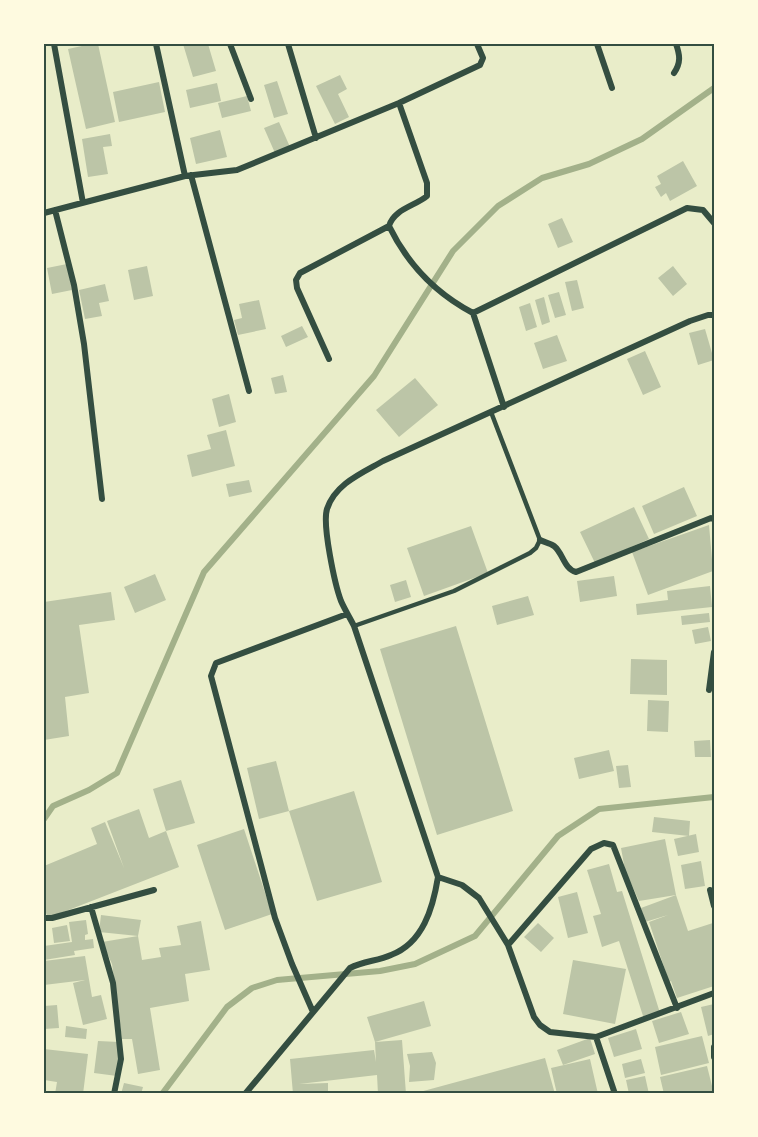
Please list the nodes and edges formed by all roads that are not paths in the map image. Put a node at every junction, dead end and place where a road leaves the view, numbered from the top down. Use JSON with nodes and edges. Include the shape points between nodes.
{"nodes":[{"id":1,"x":54,"y":44,"type":"edge"},
{"id":2,"x":156,"y":44,"type":"edge"},
{"id":3,"x":230,"y":44,"type":"edge"},
{"id":4,"x":288,"y":44,"type":"edge"},
{"id":5,"x":477,"y":44,"type":"edge"},
{"id":6,"x":597,"y":44,"type":"edge"},
{"id":7,"x":676,"y":44,"type":"edge"},
{"id":8,"x":674,"y":73,"type":"dead end"},
{"id":9,"x":612,"y":88,"type":"dead end"},
{"id":10,"x":251,"y":99,"type":"dead end"},
{"id":11,"x":399,"y":103,"type":"junction"},
{"id":12,"x":316,"y":138,"type":"junction"},
{"id":13,"x":188,"y":176,"type":"junction"},
{"id":14,"x":83,"y":203,"type":"junction"},
{"id":15,"x":55,"y":210,"type":"junction"},
{"id":16,"x":44,"y":213,"type":"edge"},
{"id":17,"x":714,"y":223,"type":"edge"},
{"id":18,"x":389,"y":226,"type":"junction"},
{"id":19,"x":473,"y":313,"type":"junction"},
{"id":20,"x":714,"y":315,"type":"edge"},
{"id":21,"x":329,"y":359,"type":"dead end"},
{"id":22,"x":249,"y":392,"type":"dead end"},
{"id":23,"x":504,"y":407,"type":"junction"},
{"id":24,"x":491,"y":412,"type":"junction"},
{"id":25,"x":102,"y":499,"type":"dead end"},
{"id":26,"x":714,"y":519,"type":"edge"},
{"id":27,"x":540,"y":540,"type":"junction"},
{"id":28,"x":347,"y":614,"type":"junction"},
{"id":29,"x":354,"y":626,"type":"junction"},
{"id":30,"x":714,"y":652,"type":"edge"},
{"id":31,"x":709,"y":690,"type":"dead end"},
{"id":32,"x":438,"y":877,"type":"junction"},
{"id":33,"x":154,"y":890,"type":"dead end"},
{"id":34,"x":710,"y":890,"type":"dead end"},
{"id":35,"x":714,"y":906,"type":"edge"},
{"id":36,"x":91,"y":907,"type":"junction"},
{"id":37,"x":44,"y":918,"type":"edge"},
{"id":38,"x":508,"y":945,"type":"junction"},
{"id":39,"x":714,"y":993,"type":"edge"},
{"id":40,"x":676,"y":1008,"type":"junction"},
{"id":41,"x":313,"y":1012,"type":"junction"},
{"id":42,"x":596,"y":1036,"type":"junction"},
{"id":43,"x":714,"y":1047,"type":"edge"},
{"id":44,"x":714,"y":1058,"type":"edge"},
{"id":45,"x":114,"y":1094,"type":"edge"},
{"id":46,"x":245,"y":1094,"type":"edge"},
{"id":47,"x":615,"y":1094,"type":"edge"}],
"edges":[{"from":1,"to":14,"type":"street"},
{"from":2,"to":13,"type":"street"},
{"from":3,"to":10,"type":"street"},
{"from":4,"to":12,"type":"street"},
{"from":5,"to":11,"type":"street","via":[[483,58],[480,65]]},
{"from":6,"to":9,"type":"street"},
{"from":7,"to":8,"type":"street","via":[[680,59]]},
{"from":11,"to":12,"type":"street"},
{"from":11,"to":18,"type":"street","via":[[429,190],[421,201],[395,214]]},
{"from":12,"to":13,"type":"street","via":[[228,172]]},
{"from":13,"to":14,"type":"street"},
{"from":13,"to":22,"type":"street"},
{"from":14,"to":15,"type":"street"},
{"from":15,"to":16,"type":"street"},
{"from":15,"to":25,"type":"street","via":[[84,344]]},
{"from":17,"to":19,"type":"street","via":[[703,210],[687,208]]},
{"from":18,"to":19,"type":"street","via":[[414,267],[449,300]]},
{"from":18,"to":21,"type":"street","via":[[300,273],[296,280]]},
{"from":19,"to":23,"type":"street"},
{"from":20,"to":23,"type":"street","via":[[690,321]]},
{"from":23,"to":24,"type":"street"},
{"from":24,"to":27,"type":"lane"},
{"from":24,"to":28,"type":"street","via":[[383,461],[349,480],[338,491],[327,510],[328,541]]},
{"from":26,"to":27,"type":"street","via":[[576,572],[556,548]]},
{"from":27,"to":29,"type":"lane","via":[[530,553],[454,591]]},
{"from":28,"to":29,"type":"street"},
{"from":28,"to":41,"type":"street","via":[[216,663],[211,676],[275,918]]},
{"from":29,"to":32,"type":"street"},
{"from":30,"to":31,"type":"street"},
{"from":32,"to":38,"type":"street","via":[[462,885],[479,898]]},
{"from":32,"to":41,"type":"street","via":[[429,914],[416,938],[393,955],[350,968]]},
{"from":33,"to":36,"type":"street"},
{"from":34,"to":35,"type":"street"},
{"from":36,"to":37,"type":"street"},
{"from":36,"to":45,"type":"street","via":[[113,983],[121,1059]]},
{"from":38,"to":40,"type":"street","via":[[591,849],[613,844]]},
{"from":38,"to":42,"type":"street","via":[[540,1025],[550,1032]]},
{"from":39,"to":40,"type":"street"},
{"from":40,"to":42,"type":"street"},
{"from":41,"to":46,"type":"street"},
{"from":42,"to":47,"type":"street"},
{"from":43,"to":44,"type":"street"}]}
